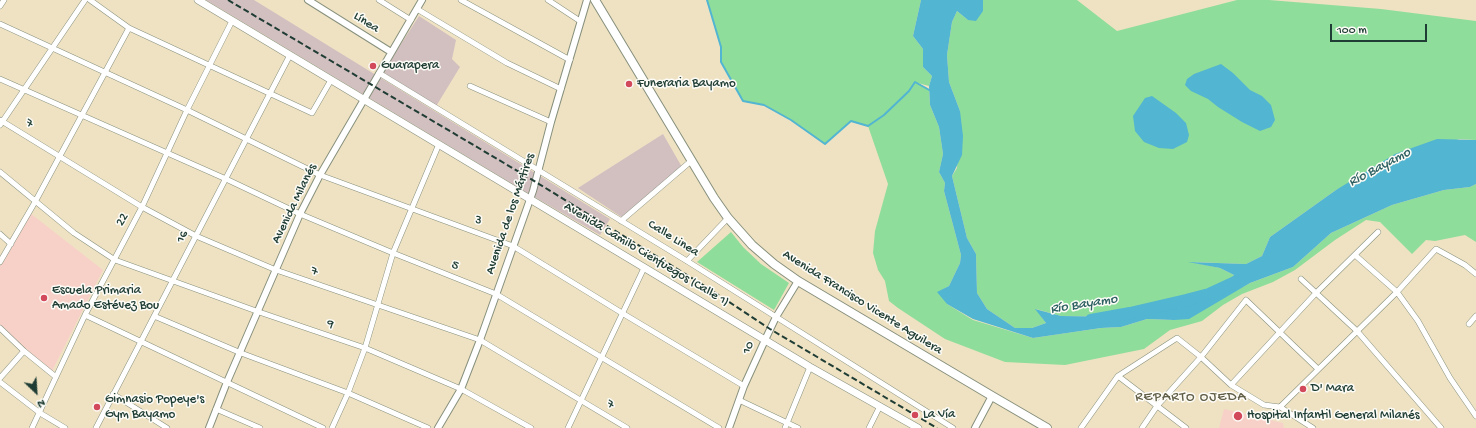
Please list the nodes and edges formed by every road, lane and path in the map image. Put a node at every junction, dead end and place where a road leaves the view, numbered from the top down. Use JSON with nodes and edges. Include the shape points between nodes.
{"nodes":[{"id":1,"x":4,"y":0,"type":"edge"},
{"id":2,"x":85,"y":0,"type":"edge"},
{"id":3,"x":90,"y":0,"type":"edge"},
{"id":4,"x":198,"y":0,"type":"edge"},
{"id":5,"x":308,"y":0,"type":"edge"},
{"id":6,"x":379,"y":0,"type":"edge"},
{"id":7,"x":422,"y":0,"type":"edge"},
{"id":8,"x":461,"y":0,"type":"edge"},
{"id":9,"x":548,"y":0,"type":"edge"},
{"id":10,"x":587,"y":0,"type":"edge"},
{"id":11,"x":595,"y":0,"type":"edge"},
{"id":12,"x":0,"y":6,"type":"edge"},
{"id":13,"x":417,"y":9,"type":"junction"},
{"id":14,"x":232,"y":20,"type":"junction"},
{"id":15,"x":411,"y":20,"type":"junction"},
{"id":16,"x":580,"y":21,"type":"junction"},
{"id":17,"x":0,"y":24,"type":"edge"},
{"id":18,"x":129,"y":28,"type":"junction"},
{"id":19,"x":52,"y":48,"type":"junction"},
{"id":20,"x":391,"y":52,"type":"junction"},
{"id":21,"x":290,"y":55,"type":"junction"},
{"id":22,"x":570,"y":60,"type":"junction"},
{"id":23,"x":209,"y":65,"type":"junction"},
{"id":24,"x":106,"y":72,"type":"junction"},
{"id":25,"x":379,"y":73,"type":"junction"},
{"id":26,"x":0,"y":79,"type":"edge"},
{"id":27,"x":331,"y":80,"type":"junction"},
{"id":28,"x":470,"y":86,"type":"dead end"},
{"id":29,"x":561,"y":89,"type":"junction"},
{"id":30,"x":24,"y":90,"type":"junction"},
{"id":31,"x":270,"y":93,"type":"junction"},
{"id":32,"x":364,"y":98,"type":"junction"},
{"id":33,"x":187,"y":110,"type":"junction"},
{"id":34,"x":83,"y":116,"type":"junction"},
{"id":35,"x":1,"y":122,"type":"edge"},
{"id":36,"x":551,"y":122,"type":"junction"},
{"id":37,"x":247,"y":139,"type":"junction"},
{"id":38,"x":438,"y":144,"type":"junction"},
{"id":39,"x":168,"y":153,"type":"junction"},
{"id":40,"x":60,"y":156,"type":"junction"},
{"id":41,"x":691,"y":161,"type":"junction"},
{"id":42,"x":539,"y":171,"type":"junction"},
{"id":43,"x":0,"y":172,"type":"edge"},
{"id":44,"x":320,"y":175,"type":"junction"},
{"id":45,"x":226,"y":179,"type":"junction"},
{"id":46,"x":530,"y":199,"type":"junction"},
{"id":47,"x":35,"y":202,"type":"junction"},
{"id":48,"x":142,"y":207,"type":"junction"},
{"id":49,"x":411,"y":208,"type":"junction"},
{"id":50,"x":300,"y":214,"type":"junction"},
{"id":51,"x":728,"y":218,"type":"junction"},
{"id":52,"x":621,"y":221,"type":"junction"},
{"id":53,"x":1378,"y":232,"type":"dead end"},
{"id":54,"x":0,"y":234,"type":"edge"},
{"id":55,"x":196,"y":236,"type":"junction"},
{"id":56,"x":11,"y":244,"type":"junction"},
{"id":57,"x":513,"y":246,"type":"junction"},
{"id":58,"x":393,"y":254,"type":"junction"},
{"id":59,"x":1355,"y":255,"type":"junction"},
{"id":60,"x":115,"y":260,"type":"junction"},
{"id":61,"x":687,"y":261,"type":"junction"},
{"id":62,"x":0,"y":262,"type":"edge"},
{"id":63,"x":644,"y":268,"type":"junction"},
{"id":64,"x":276,"y":270,"type":"junction"},
{"id":65,"x":1476,"y":274,"type":"edge"},
{"id":66,"x":1301,"y":279,"type":"dead end"},
{"id":67,"x":798,"y":280,"type":"junction"},
{"id":68,"x":172,"y":282,"type":"junction"},
{"id":69,"x":1397,"y":292,"type":"junction"},
{"id":70,"x":1316,"y":293,"type":"junction"},
{"id":71,"x":496,"y":294,"type":"junction"},
{"id":72,"x":378,"y":306,"type":"junction"},
{"id":73,"x":259,"y":312,"type":"junction"},
{"id":74,"x":622,"y":313,"type":"junction"},
{"id":75,"x":85,"y":315,"type":"junction"},
{"id":76,"x":154,"y":316,"type":"junction"},
{"id":77,"x":1476,"y":316,"type":"edge"},
{"id":78,"x":776,"y":317,"type":"junction"},
{"id":79,"x":1469,"y":324,"type":"dead end"},
{"id":80,"x":0,"y":328,"type":"edge"},
{"id":81,"x":1357,"y":331,"type":"junction"},
{"id":82,"x":1280,"y":332,"type":"junction"},
{"id":83,"x":480,"y":340,"type":"junction"},
{"id":84,"x":765,"y":340,"type":"junction"},
{"id":85,"x":141,"y":341,"type":"junction"},
{"id":86,"x":365,"y":348,"type":"junction"},
{"id":87,"x":24,"y":351,"type":"junction"},
{"id":88,"x":241,"y":353,"type":"junction"},
{"id":89,"x":602,"y":357,"type":"junction"},
{"id":90,"x":1200,"y":357,"type":"junction"},
{"id":91,"x":810,"y":367,"type":"junction"},
{"id":92,"x":1318,"y":369,"type":"junction"},
{"id":93,"x":1118,"y":376,"type":"junction"},
{"id":94,"x":56,"y":377,"type":"junction"},
{"id":95,"x":0,"y":378,"type":"edge"},
{"id":96,"x":0,"y":382,"type":"edge"},
{"id":97,"x":227,"y":382,"type":"junction"},
{"id":98,"x":1231,"y":385,"type":"junction"},
{"id":99,"x":744,"y":386,"type":"junction"},
{"id":100,"x":461,"y":389,"type":"junction"},
{"id":101,"x":348,"y":393,"type":"junction"},
{"id":102,"x":113,"y":394,"type":"junction"},
{"id":103,"x":992,"y":396,"type":"junction"},
{"id":104,"x":581,"y":400,"type":"junction"},
{"id":105,"x":739,"y":400,"type":"junction"},
{"id":106,"x":880,"y":406,"type":"junction"},
{"id":107,"x":1158,"y":406,"type":"junction"},
{"id":108,"x":1280,"y":407,"type":"junction"},
{"id":109,"x":216,"y":409,"type":"junction"},
{"id":110,"x":40,"y":413,"type":"junction"},
{"id":111,"x":1476,"y":416,"type":"edge"},
{"id":112,"x":787,"y":422,"type":"junction"},
{"id":113,"x":32,"y":428,"type":"edge"},
{"id":114,"x":65,"y":428,"type":"edge"},
{"id":115,"x":96,"y":428,"type":"edge"},
{"id":116,"x":167,"y":428,"type":"edge"},
{"id":117,"x":209,"y":428,"type":"edge"},
{"id":118,"x":260,"y":428,"type":"edge"},
{"id":119,"x":323,"y":428,"type":"edge"},
{"id":120,"x":332,"y":428,"type":"edge"},
{"id":121,"x":428,"y":428,"type":"edge"},
{"id":122,"x":438,"y":428,"type":"edge"},
{"id":123,"x":531,"y":428,"type":"edge"},
{"id":124,"x":568,"y":428,"type":"edge"},
{"id":125,"x":627,"y":428,"type":"edge"},
{"id":126,"x":719,"y":428,"type":"edge"},
{"id":127,"x":729,"y":428,"type":"edge"},
{"id":128,"x":784,"y":428,"type":"edge"},
{"id":129,"x":798,"y":428,"type":"edge"},
{"id":130,"x":869,"y":428,"type":"edge"},
{"id":131,"x":918,"y":428,"type":"edge"},
{"id":132,"x":953,"y":428,"type":"edge"},
{"id":133,"x":975,"y":428,"type":"edge"},
{"id":134,"x":1047,"y":428,"type":"edge"},
{"id":135,"x":1081,"y":428,"type":"edge"},
{"id":136,"x":1142,"y":428,"type":"edge"},
{"id":137,"x":1186,"y":428,"type":"edge"},
{"id":138,"x":1313,"y":428,"type":"edge"},
{"id":139,"x":1441,"y":428,"type":"edge"}],
"edges":[{"from":1,"to":12,"type":"street"},
{"from":2,"to":19,"type":"street"},
{"from":3,"to":18,"type":"street"},
{"from":4,"to":14,"type":"main road","name":"Avenida Camilo Cienfuegos (Calle 1)"},
{"from":5,"to":20,"type":"street","name":"Línea"},
{"from":6,"to":15,"type":"street"},
{"from":7,"to":13,"type":"street","name":"Avenida Milanés"},
{"from":8,"to":22,"type":"street"},
{"from":9,"to":16,"type":"street"},
{"from":10,"to":16,"type":"street","name":"Avenida de los Mártires"},
{"from":11,"to":41,"type":"main road","name":"Avenida Francisco Vicente Aguilera"},
{"from":13,"to":15,"type":"street","name":"Avenida Milanés"},
{"from":13,"to":29,"type":"street","via":[[507,63]]},
{"from":14,"to":21,"type":"main road","name":"Avenida Camilo Cienfuegos (Calle 1)"},
{"from":14,"to":23,"type":"street","name":"22"},
{"from":15,"to":20,"type":"street","name":"Avenida Milanés"},
{"from":16,"to":22,"type":"street","name":"Avenida de los Mártires"},
{"from":17,"to":19,"type":"street","name":"3"},
{"from":18,"to":23,"type":"street"},
{"from":18,"to":24,"type":"street"},
{"from":19,"to":24,"type":"street","name":"3"},
{"from":19,"to":30,"type":"street"},
{"from":20,"to":25,"type":"street","name":"Avenida Milanés"},
{"from":21,"to":27,"type":"main road","name":"Avenida Camilo Cienfuegos (Calle 1)"},
{"from":21,"to":31,"type":"street","name":"16"},
{"from":22,"to":29,"type":"street","name":"Avenida de los Mártires"},
{"from":23,"to":31,"type":"street"},
{"from":23,"to":33,"type":"street","name":"22"},
{"from":24,"to":33,"type":"street","name":"3"},
{"from":24,"to":34,"type":"street"},
{"from":25,"to":32,"type":"street","name":"Avenida Milanés"},
{"from":25,"to":42,"type":"street","name":"Calle Linea"},
{"from":26,"to":30,"type":"street","name":"5"},
{"from":27,"to":31,"type":"street","via":[[312,113]]},
{"from":27,"to":32,"type":"main road","name":"Avenida Camilo Cienfuegos (Calle 1)"},
{"from":28,"to":36,"type":"street"},
{"from":29,"to":36,"type":"street","name":"Avenida de los Mártires"},
{"from":30,"to":34,"type":"street","name":"5"},
{"from":30,"to":35,"type":"street"},
{"from":31,"to":37,"type":"street","name":"16"},
{"from":32,"to":38,"type":"main road","name":"Avenida Camilo Cienfuegos (Calle 1)"},
{"from":32,"to":44,"type":"street","name":"Avenida Milanés"},
{"from":33,"to":37,"type":"street","name":"3"},
{"from":33,"to":39,"type":"street","name":"22"},
{"from":34,"to":39,"type":"street","name":"5"},
{"from":34,"to":40,"type":"street"},
{"from":35,"to":40,"type":"street","name":"7"},
{"from":36,"to":42,"type":"street","name":"Avenida de los Mártires"},
{"from":37,"to":44,"type":"street","name":"3"},
{"from":37,"to":45,"type":"street","name":"16"},
{"from":38,"to":46,"type":"main road","name":"Avenida Camilo Cienfuegos (Calle 1)"},
{"from":38,"to":49,"type":"street"},
{"from":39,"to":45,"type":"street","name":"5"},
{"from":39,"to":48,"type":"street","name":"22"},
{"from":40,"to":47,"type":"street"},
{"from":40,"to":48,"type":"street","name":"7"},
{"from":41,"to":51,"type":"main road","name":"Avenida Francisco Vicente Aguilera"},
{"from":41,"to":52,"type":"street"},
{"from":42,"to":46,"type":"street","name":"Avenida de los Mártires"},
{"from":42,"to":52,"type":"street","name":"Calle Linea"},
{"from":43,"to":47,"type":"street","name":"9"},
{"from":44,"to":49,"type":"street","name":"3"},
{"from":44,"to":50,"type":"street","name":"Avenida Milanés"},
{"from":45,"to":50,"type":"street","name":"5"},
{"from":45,"to":55,"type":"street","name":"16"},
{"from":46,"to":57,"type":"street","name":"Avenida de los Mártires"},
{"from":46,"to":63,"type":"main road","name":"Avenida Camilo Cienfuegos (Calle 1)"},
{"from":47,"to":56,"type":"street"},
{"from":47,"to":60,"type":"street","name":"9","via":[[74,234]]},
{"from":48,"to":55,"type":"street","name":"7"},
{"from":48,"to":60,"type":"street","name":"22"},
{"from":49,"to":57,"type":"street","name":"3"},
{"from":49,"to":58,"type":"street"},
{"from":50,"to":58,"type":"street","name":"5"},
{"from":50,"to":64,"type":"street","name":"Avenida Milanés"},
{"from":51,"to":61,"type":"street"},
{"from":51,"to":67,"type":"main road","name":"Avenida Francisco Vicente Aguilera","via":[[752,245]]},
{"from":52,"to":61,"type":"street","name":"Calle Linea"},
{"from":53,"to":59,"type":"street"},
{"from":54,"to":56,"type":"street"},
{"from":55,"to":64,"type":"street","name":"7"},
{"from":55,"to":68,"type":"street","name":"16"},
{"from":56,"to":62,"type":"street"},
{"from":57,"to":71,"type":"street","name":"Avenida de los Mártires"},
{"from":57,"to":74,"type":"street","name":"3"},
{"from":58,"to":71,"type":"street","name":"5"},
{"from":58,"to":72,"type":"street"},
{"from":59,"to":69,"type":"street"},
{"from":59,"to":70,"type":"street"},
{"from":60,"to":68,"type":"street","name":"9"},
{"from":60,"to":75,"type":"street","name":"22"},
{"from":61,"to":78,"type":"street","name":"Calle Linea"},
{"from":63,"to":74,"type":"street"},
{"from":63,"to":84,"type":"main road","name":"Avenida Camilo Cienfuegos (Calle 1)"},
{"from":64,"to":72,"type":"street","name":"7"},
{"from":64,"to":73,"type":"street","name":"Avenida Milanés"},
{"from":65,"to":69,"type":"street","via":[[1436,249]]},
{"from":66,"to":70,"type":"street"},
{"from":67,"to":78,"type":"street","name":"10"},
{"from":67,"to":103,"type":"main road","name":"Avenida Francisco Vicente Aguilera"},
{"from":68,"to":73,"type":"street","name":"9"},
{"from":68,"to":76,"type":"street","name":"16"},
{"from":69,"to":81,"type":"street"},
{"from":69,"to":111,"type":"street","via":[[1418,321],[1450,378]]},
{"from":70,"to":81,"type":"street"},
{"from":70,"to":82,"type":"street"},
{"from":71,"to":83,"type":"street","name":"Avenida de los Mártires"},
{"from":71,"to":89,"type":"street","name":"5"},
{"from":72,"to":83,"type":"street","name":"7"},
{"from":72,"to":86,"type":"street"},
{"from":73,"to":86,"type":"street","name":"9"},
{"from":73,"to":88,"type":"street","name":"Avenida Milanés"},
{"from":74,"to":89,"type":"street"},
{"from":74,"to":99,"type":"street","name":"3"},
{"from":75,"to":85,"type":"street"},
{"from":75,"to":94,"type":"street","name":"22"},
{"from":76,"to":85,"type":"street","name":"16"},
{"from":76,"to":88,"type":"street"},
{"from":77,"to":79,"type":"street"},
{"from":78,"to":84,"type":"street","name":"10"},
{"from":78,"to":132,"type":"street","name":"Calle Linea"},
{"from":80,"to":87,"type":"street"},
{"from":81,"to":92,"type":"street"},
{"from":81,"to":139,"type":"street"},
{"from":82,"to":90,"type":"street","via":[[1246,300]]},
{"from":82,"to":92,"type":"street"},
{"from":82,"to":98,"type":"street"},
{"from":83,"to":100,"type":"street","name":"Avenida de los Mártires"},
{"from":83,"to":104,"type":"street","name":"7"},
{"from":84,"to":91,"type":"main road","name":"Avenida Camilo Cienfuegos (Calle 1)"},
{"from":84,"to":99,"type":"street","name":"10"},
{"from":85,"to":97,"type":"street"},
{"from":85,"to":102,"type":"street","name":"16"},
{"from":86,"to":100,"type":"street","name":"9"},
{"from":86,"to":101,"type":"street"},
{"from":87,"to":94,"type":"street"},
{"from":87,"to":95,"type":"street"},
{"from":88,"to":97,"type":"street","name":"Avenida Milanés"},
{"from":88,"to":101,"type":"street"},
{"from":89,"to":104,"type":"street"},
{"from":89,"to":126,"type":"street","name":"5"},
{"from":90,"to":93,"type":"street","via":[[1177,338]]},
{"from":90,"to":98,"type":"street"},
{"from":90,"to":107,"type":"street"},
{"from":91,"to":106,"type":"main road","name":"Avenida Camilo Cienfuegos (Calle 1)"},
{"from":91,"to":112,"type":"street"},
{"from":92,"to":108,"type":"street"},
{"from":93,"to":107,"type":"street"},
{"from":93,"to":135,"type":"street"},
{"from":94,"to":110,"type":"street","name":"22"},
{"from":96,"to":110,"type":"street"},
{"from":97,"to":109,"type":"street","name":"Avenida Milanés"},
{"from":97,"to":119,"type":"street"},
{"from":98,"to":108,"type":"street","via":[[1264,405]]},
{"from":99,"to":105,"type":"street","name":"10"},
{"from":100,"to":122,"type":"street","name":"Avenida de los Mártires"},
{"from":100,"to":123,"type":"street","name":"9"},
{"from":101,"to":120,"type":"street"},
{"from":101,"to":121,"type":"street"},
{"from":102,"to":115,"type":"street","name":"16"},
{"from":102,"to":116,"type":"street"},
{"from":103,"to":133,"type":"street"},
{"from":103,"to":134,"type":"main road","name":"Avenida Francisco Vicente Aguilera"},
{"from":104,"to":124,"type":"street"},
{"from":104,"to":125,"type":"street","name":"7"},
{"from":105,"to":112,"type":"street"},
{"from":105,"to":127,"type":"street","name":"10"},
{"from":106,"to":130,"type":"street"},
{"from":106,"to":131,"type":"main road","name":"Avenida Camilo Cienfuegos (Calle 1)"},
{"from":107,"to":136,"type":"street"},
{"from":107,"to":137,"type":"street"},
{"from":108,"to":138,"type":"street"},
{"from":109,"to":117,"type":"street","name":"Avenida Milanés"},
{"from":109,"to":118,"type":"street"},
{"from":110,"to":113,"type":"street","name":"22"},
{"from":110,"to":114,"type":"street"},
{"from":112,"to":128,"type":"street"},
{"from":112,"to":129,"type":"street"}]}
